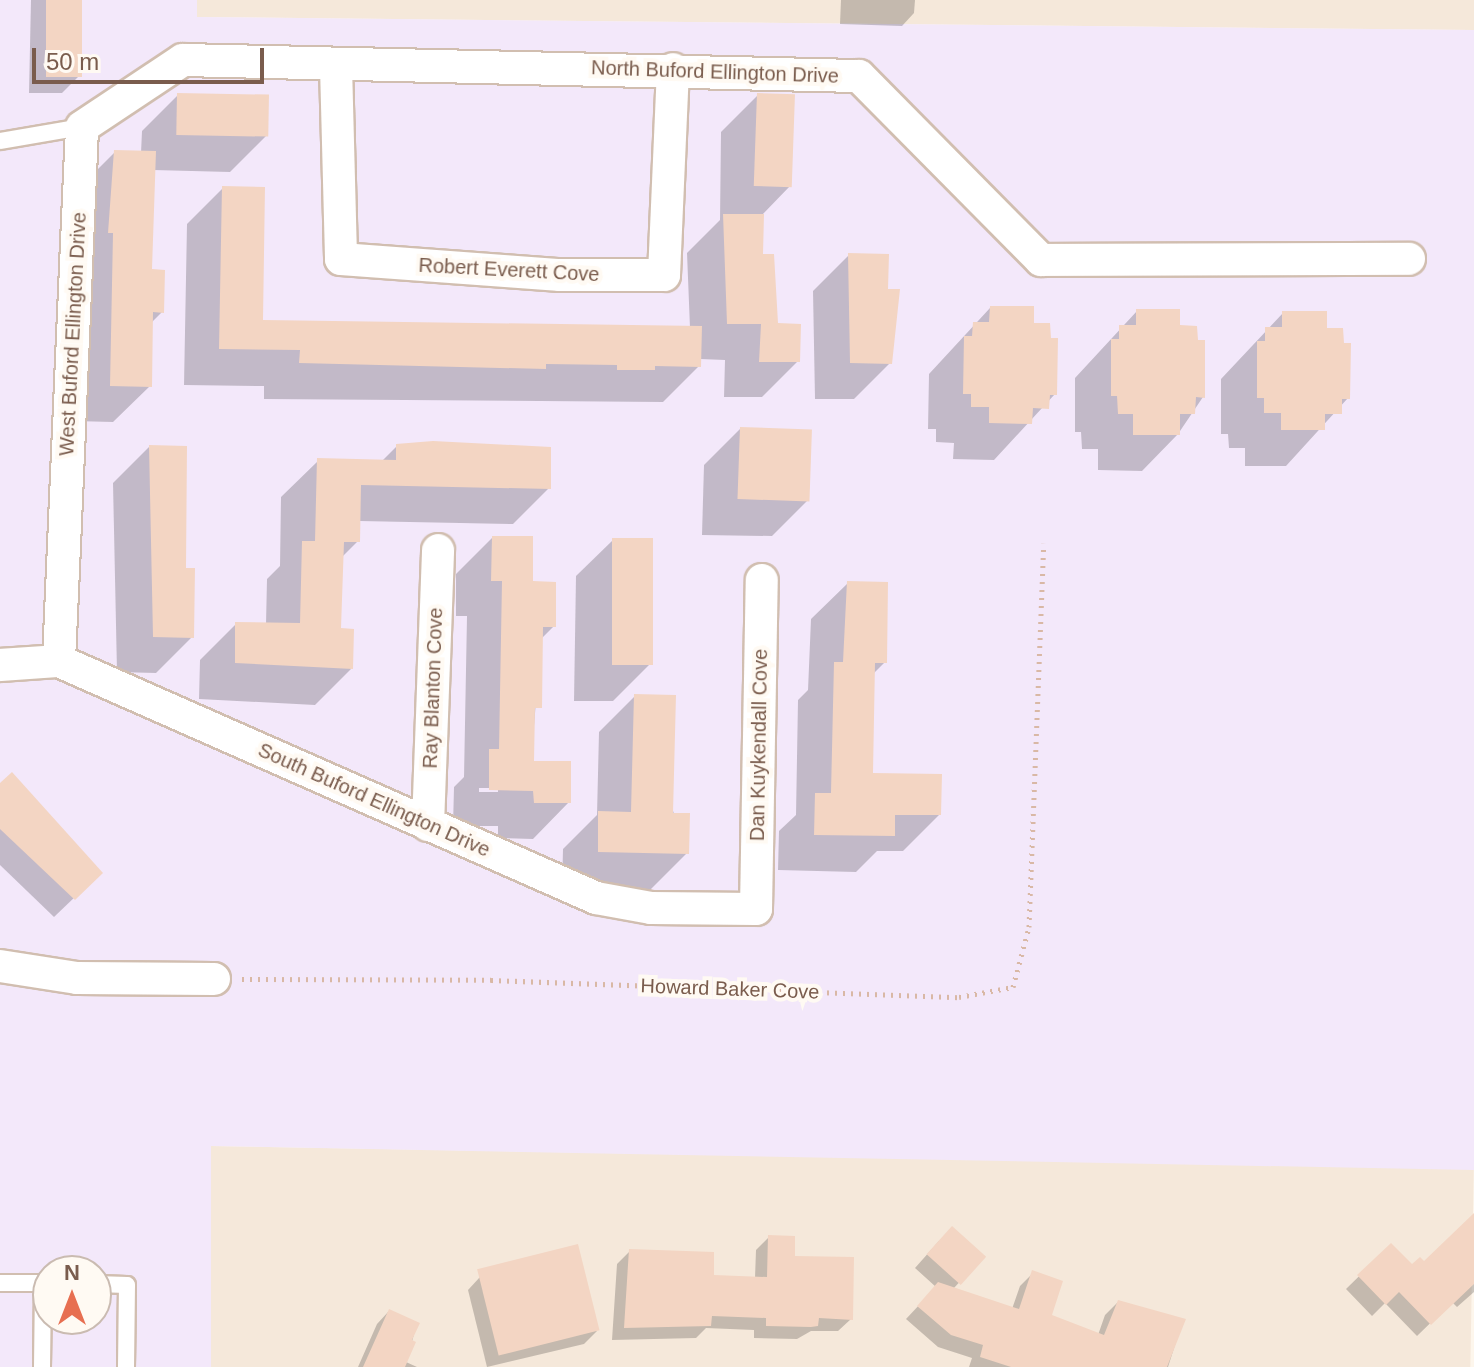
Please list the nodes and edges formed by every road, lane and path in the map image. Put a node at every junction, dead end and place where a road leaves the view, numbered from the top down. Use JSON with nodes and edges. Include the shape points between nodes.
{"nodes":[{"id":1,"x":336,"y":66,"type":"junction"},
{"id":2,"x":673,"y":69,"type":"junction"},
{"id":3,"x":82,"y":127,"type":"junction"},
{"id":4,"x":0,"y":141,"type":"edge"},
{"id":5,"x":1409,"y":259,"type":"dead end"},
{"id":6,"x":1044,"y":543,"type":"dead end"},
{"id":7,"x":438,"y":550,"type":"dead end"},
{"id":8,"x":762,"y":580,"type":"dead end"},
{"id":9,"x":59,"y":661,"type":"junction"},
{"id":10,"x":0,"y":665,"type":"edge"},
{"id":11,"x":428,"y":825,"type":"junction"},
{"id":12,"x":756,"y":909,"type":"joint"},
{"id":13,"x":0,"y":966,"type":"edge"},
{"id":14,"x":214,"y":979,"type":"joint"},
{"id":15,"x":0,"y":1283,"type":"edge"},
{"id":16,"x":32,"y":1283,"type":"edge"},
{"id":17,"x":112,"y":1285,"type":"edge"},
{"id":18,"x":44,"y":1335,"type":"edge"},
{"id":19,"x":42,"y":1367,"type":"edge"},
{"id":20,"x":126,"y":1367,"type":"edge"}],
"edges":[{"from":1,"to":2,"type":"street","name":"North Buford Ellington Drive"},
{"from":1,"to":2,"type":"street","name":"Robert Everett Cove","via":[[341,259],[560,275],[664,275]]},
{"from":1,"to":3,"type":"street","name":"North Buford Ellington Drive","via":[[183,60]]},
{"from":2,"to":5,"type":"street","name":"North Buford Ellington Drive","via":[[859,76],[1041,260]]},
{"from":3,"to":4,"type":"lane"},
{"from":3,"to":9,"type":"street","name":"West Buford Ellington Drive"},
{"from":6,"to":14,"type":"path","name":"Howard Baker Cove","via":[[1029,927],[1013,987],[959,997],[491,980]]},
{"from":7,"to":11,"type":"street","name":"Ray Blanton Cove"},
{"from":8,"to":12,"type":"street","name":"Dan Kuykendall Cove"},
{"from":9,"to":10,"type":"street","name":"South Buford Ellington Drive"},
{"from":9,"to":11,"type":"street","name":"South Buford Ellington Drive"},
{"from":11,"to":12,"type":"street","name":"South Buford Ellington Drive","via":[[596,898],[651,908]]},
{"from":13,"to":14,"type":"street","via":[[77,978]]},
{"from":15,"to":16,"type":"lane"},
{"from":17,"to":20,"type":"lane","via":[[127,1285]]},
{"from":18,"to":19,"type":"lane"}]}
